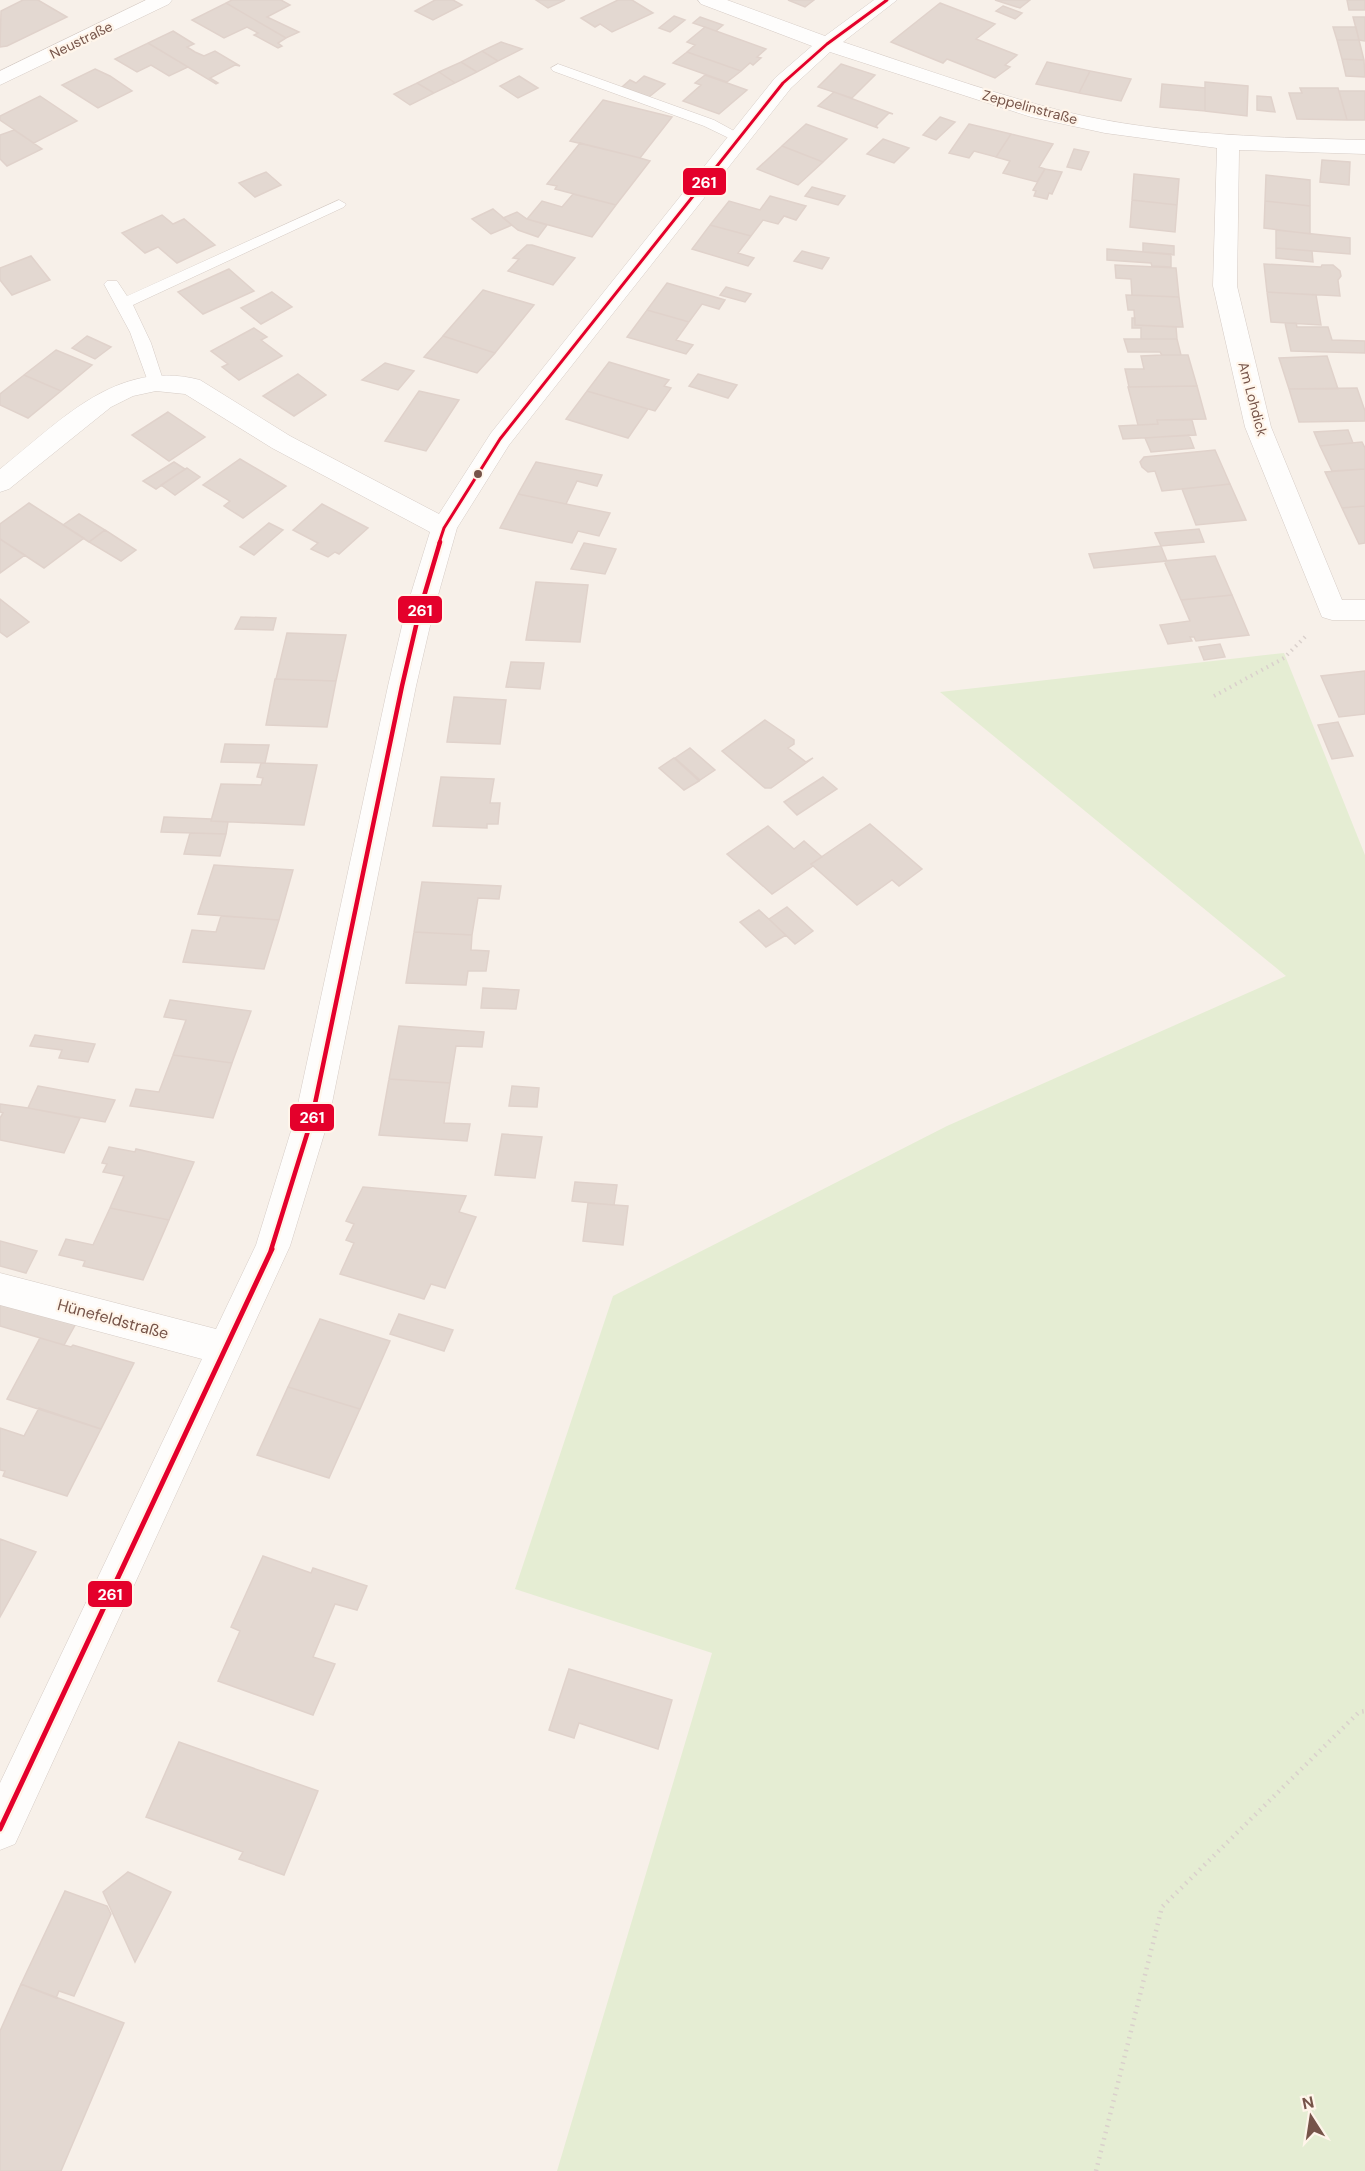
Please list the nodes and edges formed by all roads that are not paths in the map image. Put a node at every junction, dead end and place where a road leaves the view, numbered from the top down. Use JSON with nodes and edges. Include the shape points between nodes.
{"nodes":[{"id":1,"x":162,"y":0,"type":"edge"},
{"id":2,"x":708,"y":0,"type":"edge"},
{"id":3,"x":887,"y":0,"type":"edge"},
{"id":4,"x":827,"y":44,"type":"junction"},
{"id":5,"x":558,"y":68,"type":"dead end"},
{"id":6,"x":0,"y":79,"type":"edge"},
{"id":7,"x":740,"y":138,"type":"junction"},
{"id":8,"x":1228,"y":143,"type":"junction"},
{"id":9,"x":1365,"y":147,"type":"edge"},
{"id":10,"x":339,"y":204,"type":"dead end"},
{"id":11,"x":112,"y":284,"type":"dead end"},
{"id":12,"x":124,"y":303,"type":"junction"},
{"id":13,"x":156,"y":383,"type":"junction"},
{"id":14,"x":0,"y":483,"type":"edge"},
{"id":15,"x":444,"y":528,"type":"junction"},
{"id":16,"x":1365,"y":610,"type":"edge"},
{"id":17,"x":0,"y":1289,"type":"edge"},
{"id":18,"x":225,"y":1348,"type":"junction"},
{"id":19,"x":0,"y":1829,"type":"edge"}],
"edges":[{"from":1,"to":6,"type":"street","name":"Neustraße"},
{"from":2,"to":4,"type":"street","name":"Zeppelinstraße"},
{"from":3,"to":4,"type":"street"},
{"from":4,"to":7,"type":"street","via":[[783,83]]},
{"from":4,"to":8,"type":"street","name":"Zeppelinstraße","via":[[1039,112],[1116,128]]},
{"from":5,"to":7,"type":"lane","via":[[710,123]]},
{"from":7,"to":15,"type":"street","via":[[500,439]]},
{"from":8,"to":9,"type":"street","name":"Zeppelinstraße"},
{"from":8,"to":16,"type":"street","name":"Am Lohdick","via":[[1226,286],[1258,427],[1332,610]]},
{"from":10,"to":12,"type":"lane"},
{"from":11,"to":12,"type":"lane"},
{"from":12,"to":13,"type":"lane","via":[[144,341]]},
{"from":13,"to":14,"type":"street","via":[[126,389],[102,401]]},
{"from":13,"to":15,"type":"street","via":[[191,386],[281,442]]},
{"from":15,"to":18,"type":"street","via":[[402,686],[312,1118],[273,1245]]},
{"from":17,"to":18,"type":"street","name":"Hünefeldstraße"},
{"from":18,"to":19,"type":"street"}]}
